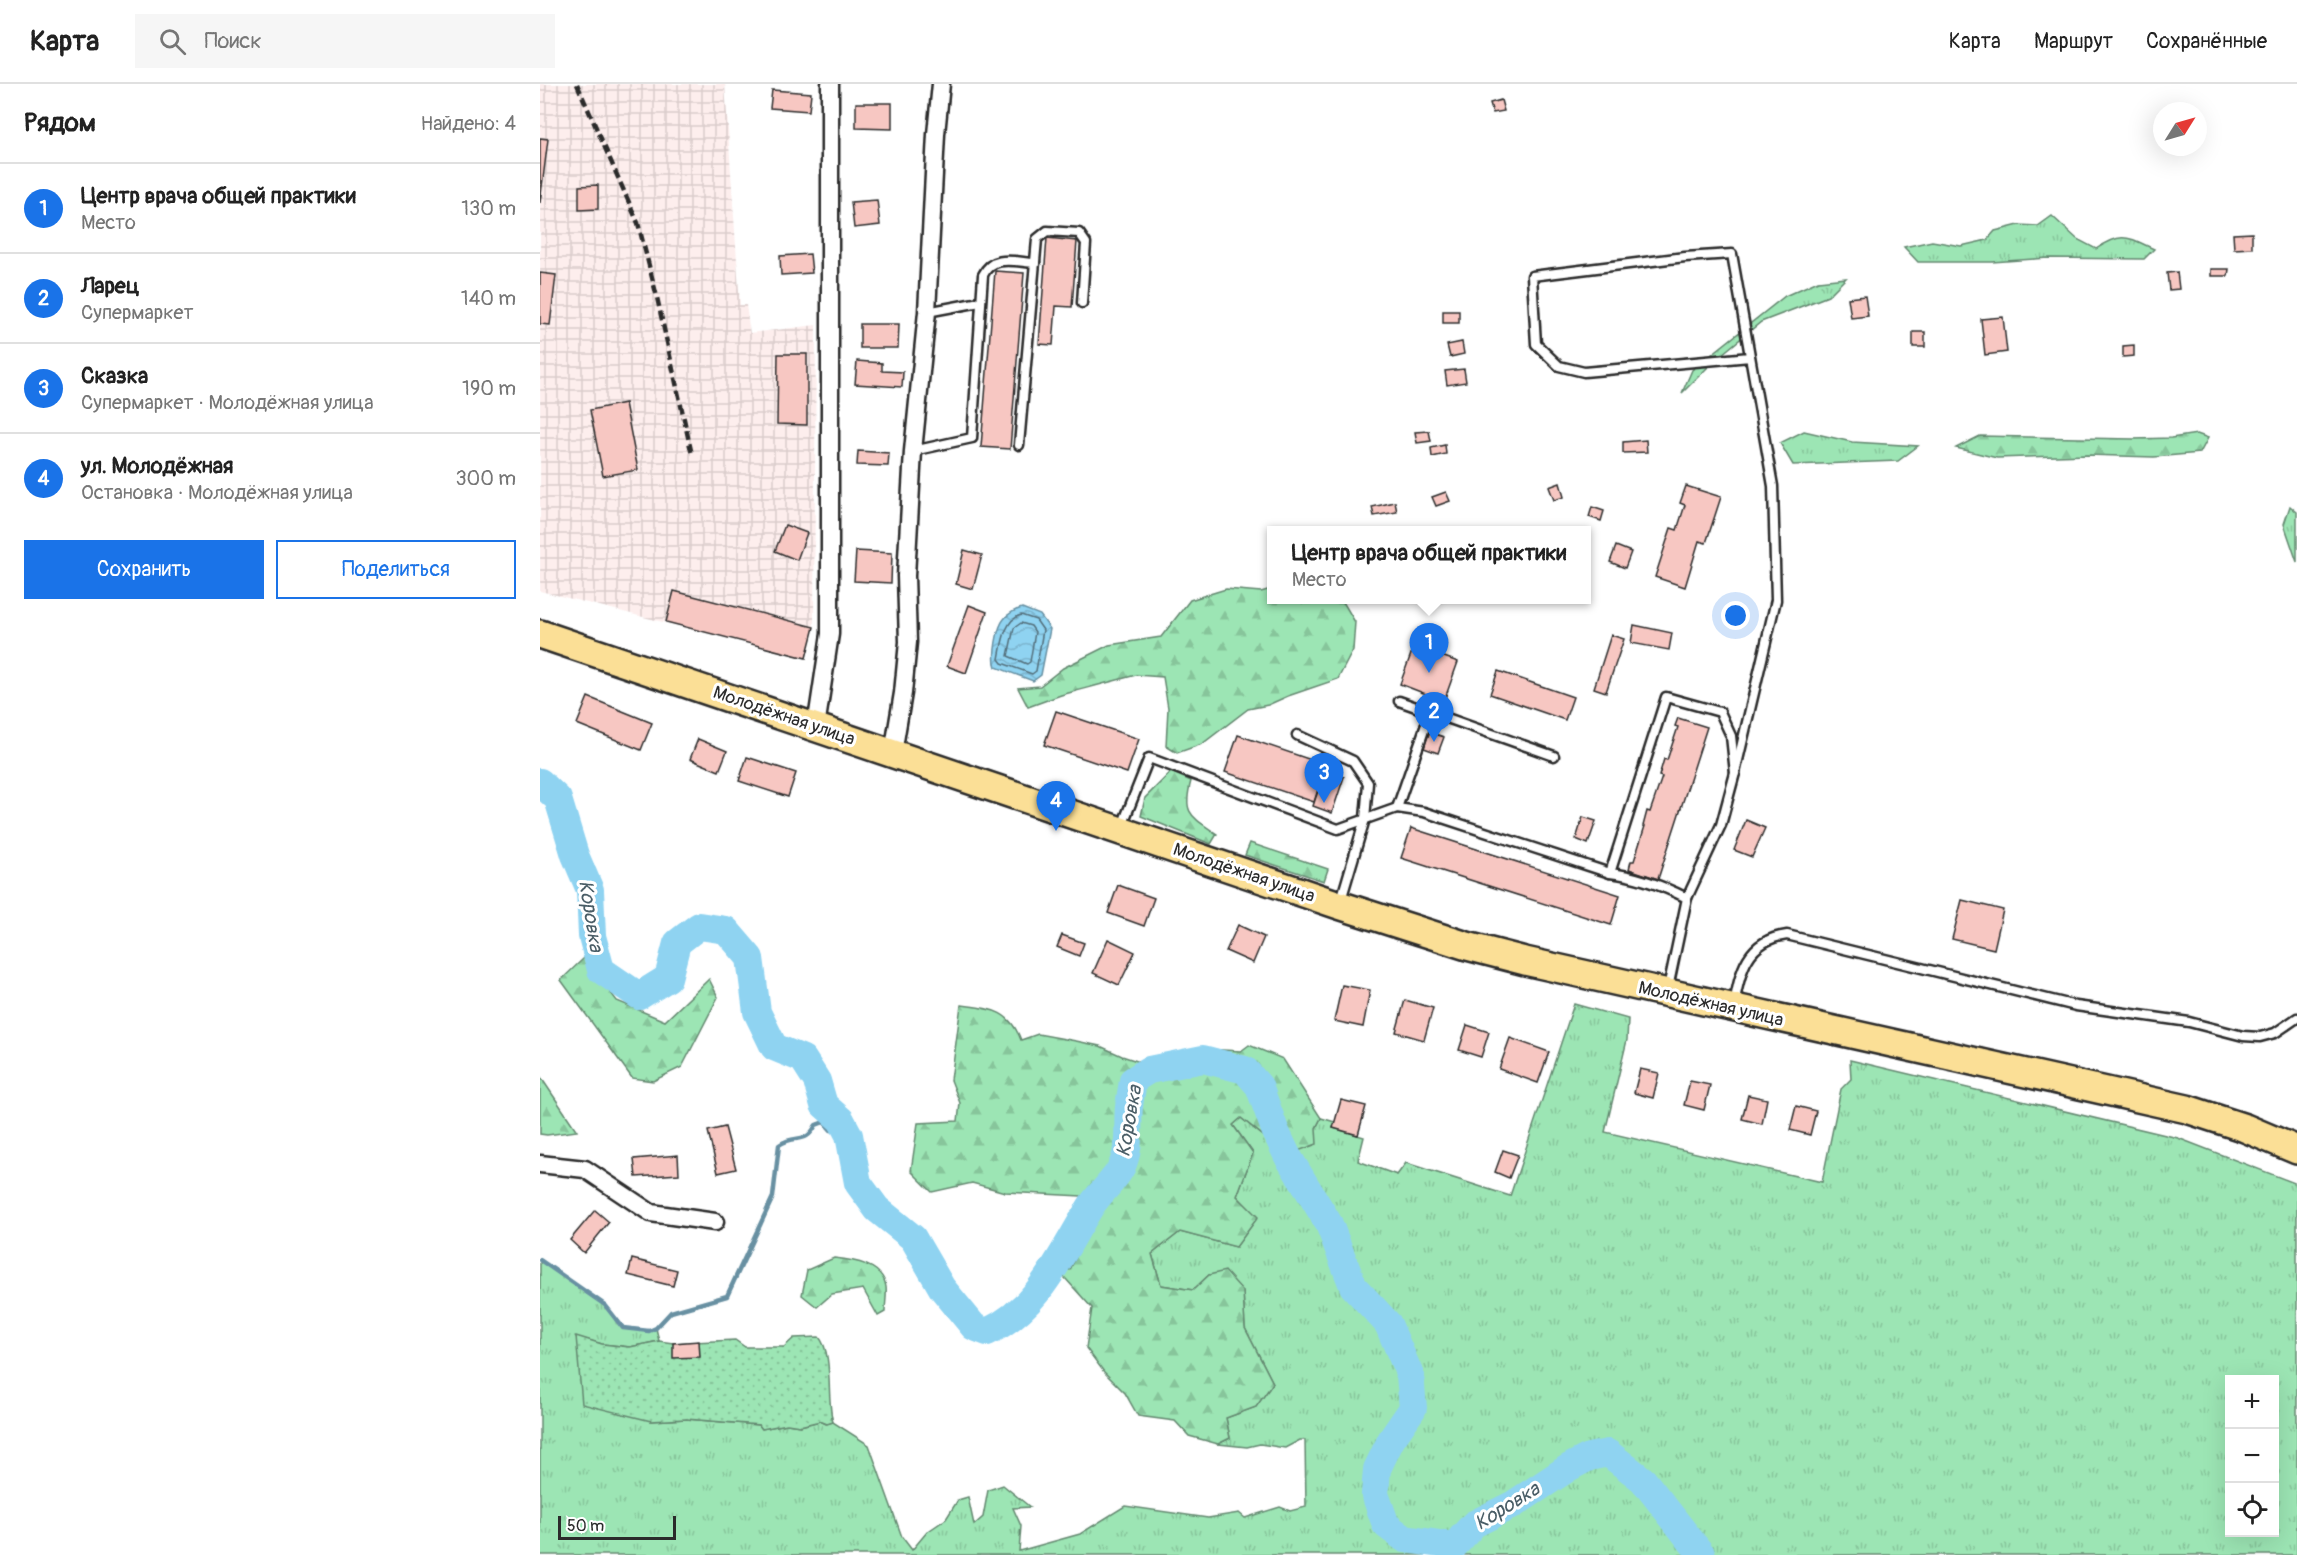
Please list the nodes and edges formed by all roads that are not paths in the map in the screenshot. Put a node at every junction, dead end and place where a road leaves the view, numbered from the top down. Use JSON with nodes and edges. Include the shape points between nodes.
{"nodes":[{"id":1,"x":830,"y":84,"type":"edge"},
{"id":2,"x":941,"y":84,"type":"edge"},
{"id":3,"x":1035,"y":263,"type":"junction"},
{"id":4,"x":980,"y":302,"type":"junction"},
{"id":5,"x":1082,"y":303,"type":"dead end"},
{"id":6,"x":927,"y":312,"type":"junction"},
{"id":7,"x":1750,"y":357,"type":"junction"},
{"id":8,"x":1019,"y":445,"type":"dead end"},
{"id":9,"x":913,"y":451,"type":"junction"},
{"id":10,"x":540,"y":634,"type":"edge"},
{"id":11,"x":1399,"y":701,"type":"dead end"},
{"id":12,"x":1430,"y":712,"type":"junction"},
{"id":13,"x":816,"y":727,"type":"junction"},
{"id":14,"x":1297,"y":735,"type":"dead end"},
{"id":15,"x":893,"y":753,"type":"junction"},
{"id":16,"x":1554,"y":756,"type":"dead end"},
{"id":17,"x":1735,"y":773,"type":"junction"},
{"id":18,"x":1397,"y":808,"type":"junction"},
{"id":19,"x":1365,"y":819,"type":"junction"},
{"id":20,"x":1120,"y":831,"type":"junction"},
{"id":21,"x":1610,"y":873,"type":"junction"},
{"id":22,"x":1686,"y":898,"type":"junction"},
{"id":23,"x":1339,"y":905,"type":"junction"},
{"id":24,"x":1666,"y":994,"type":"junction"},
{"id":25,"x":1733,"y":1008,"type":"junction"},
{"id":26,"x":2297,"y":1018,"type":"edge"},
{"id":27,"x":2297,"y":1150,"type":"edge"},
{"id":28,"x":540,"y":1164,"type":"edge"},
{"id":29,"x":715,"y":1222,"type":"dead end"}],
"edges":[{"from":1,"to":13,"type":"street","via":[[830,634]]},
{"from":2,"to":6,"type":"street"},
{"from":3,"to":4,"type":"lane","via":[[996,261],[987,266]]},
{"from":3,"to":5,"type":"lane","via":[[1037,238],[1047,231],[1079,233],[1086,243]]},
{"from":3,"to":8,"type":"lane"},
{"from":4,"to":6,"type":"lane"},
{"from":4,"to":9,"type":"lane","via":[[972,438]]},
{"from":6,"to":9,"type":"street"},
{"from":7,"to":7,"type":"lane","via":[[1732,254],[1532,276],[1536,344],[1559,366],[1584,372]]},
{"from":7,"to":17,"type":"lane","via":[[1773,486],[1776,600]]},
{"from":9,"to":15,"type":"street","via":[[906,576],[908,642]]},
{"from":10,"to":13,"type":"main road","name":"Молодёжная улица"},
{"from":11,"to":12,"type":"lane"},
{"from":12,"to":16,"type":"lane"},
{"from":12,"to":18,"type":"lane"},
{"from":13,"to":15,"type":"main road","name":"Молодёжная улица"},
{"from":14,"to":19,"type":"lane","via":[[1353,761],[1368,783]]},
{"from":15,"to":20,"type":"main road","name":"Молодёжная улица"},
{"from":17,"to":21,"type":"lane","via":[[1731,736],[1720,712],[1666,697]]},
{"from":17,"to":22,"type":"lane","via":[[1721,825]]},
{"from":18,"to":19,"type":"lane"},
{"from":18,"to":21,"type":"lane","via":[[1424,812]]},
{"from":19,"to":20,"type":"lane","via":[[1338,829],[1149,758]]},
{"from":19,"to":23,"type":"lane"},
{"from":20,"to":23,"type":"main road","name":"Молодёжная улица"},
{"from":21,"to":22,"type":"lane","via":[[1668,888]]},
{"from":22,"to":24,"type":"lane"},
{"from":23,"to":24,"type":"main road","name":"Молодёжная улица","via":[[1467,946]]},
{"from":24,"to":25,"type":"main road","name":"Молодёжная улица"},
{"from":25,"to":26,"type":"lane","via":[[1746,960],[1765,942],[1787,935],[2098,1011],[2189,1022],[2243,1036],[2275,1033]]},
{"from":25,"to":27,"type":"main road","name":"Молодёжная улица","via":[[2187,1109]]},
{"from":28,"to":29,"type":"street","via":[[585,1169],[651,1213]]}]}
